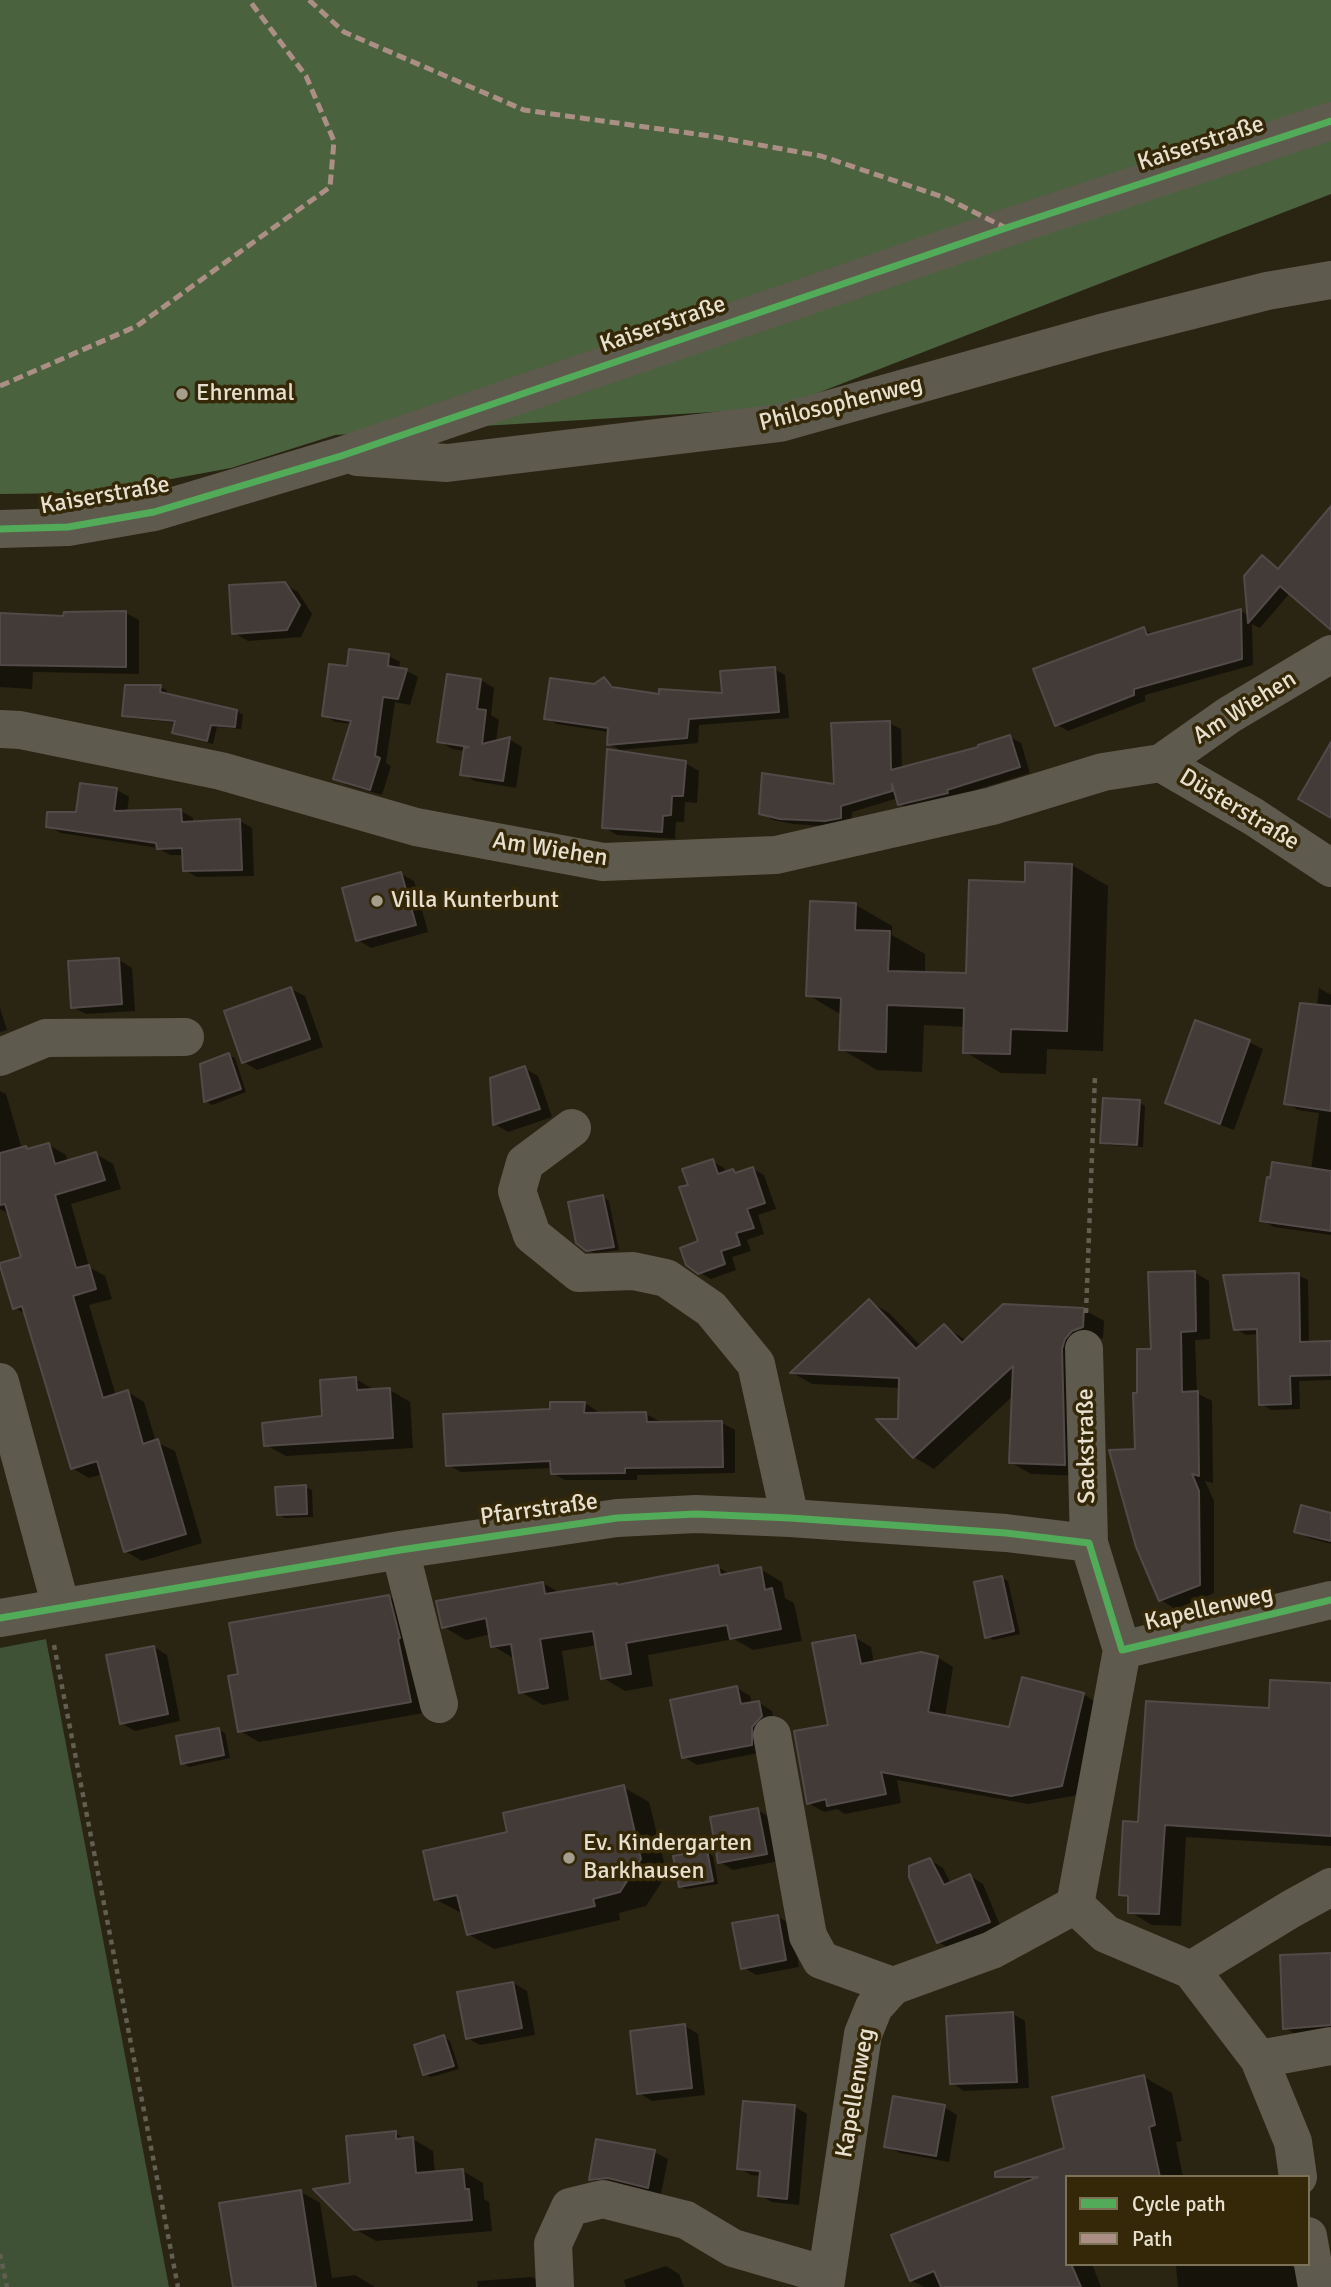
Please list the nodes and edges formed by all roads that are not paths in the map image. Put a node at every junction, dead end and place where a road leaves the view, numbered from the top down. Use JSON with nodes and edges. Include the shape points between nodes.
{"nodes":[{"id":1,"x":1331,"y":121,"type":"edge"},
{"id":2,"x":1331,"y":280,"type":"edge"},
{"id":3,"x":341,"y":456,"type":"junction"},
{"id":4,"x":0,"y":529,"type":"edge"},
{"id":5,"x":1331,"y":654,"type":"edge"},
{"id":6,"x":0,"y":729,"type":"edge"},
{"id":7,"x":1161,"y":763,"type":"junction"},
{"id":8,"x":1103,"y":772,"type":"joint"},
{"id":9,"x":1331,"y":868,"type":"edge"},
{"id":10,"x":186,"y":1037,"type":"dead end"},
{"id":11,"x":0,"y":1057,"type":"edge"},
{"id":12,"x":572,"y":1128,"type":"dead end"},
{"id":13,"x":1084,"y":1349,"type":"road end"},
{"id":14,"x":0,"y":1382,"type":"edge"},
{"id":15,"x":790,"y":1518,"type":"junction"},
{"id":16,"x":1089,"y":1544,"type":"junction"},
{"id":17,"x":400,"y":1550,"type":"junction"},
{"id":18,"x":1331,"y":1600,"type":"edge"},
{"id":19,"x":54,"y":1608,"type":"junction"},
{"id":20,"x":0,"y":1618,"type":"edge"},
{"id":21,"x":1122,"y":1650,"type":"junction"},
{"id":22,"x":439,"y":1704,"type":"dead end"},
{"id":23,"x":772,"y":1735,"type":"dead end"},
{"id":24,"x":1331,"y":1887,"type":"edge"},
{"id":25,"x":1075,"y":1905,"type":"junction"},
{"id":26,"x":1191,"y":1970,"type":"junction"},
{"id":27,"x":893,"y":1986,"type":"junction"},
{"id":28,"x":1331,"y":2046,"type":"edge"},
{"id":29,"x":1259,"y":2059,"type":"junction"},
{"id":30,"x":1298,"y":2175,"type":"edge"},
{"id":31,"x":1310,"y":2247,"type":"edge"},
{"id":32,"x":825,"y":2281,"type":"edge"},
{"id":33,"x":555,"y":2287,"type":"edge"},
{"id":34,"x":1317,"y":2287,"type":"edge"}],
"edges":[{"from":1,"to":3,"type":"street","name":"Kaiserstraße"},
{"from":2,"to":3,"type":"street","name":"Philosophenweg","via":[[1267,290],[780,423],[447,463]]},
{"from":3,"to":4,"type":"street","name":"Kaiserstraße","via":[[154,512],[68,527]]},
{"from":5,"to":7,"type":"street","name":"Am Wiehen","via":[[1229,715]]},
{"from":6,"to":8,"type":"street","name":"Am Wiehen","via":[[221,771],[416,827],[603,862],[776,855],[992,806]]},
{"from":7,"to":8,"type":"street","name":"Düsterstraße"},
{"from":7,"to":9,"type":"street","name":"Düsterstraße"},
{"from":10,"to":11,"type":"street","via":[[46,1038]]},
{"from":12,"to":15,"type":"street","via":[[525,1163],[517,1191],[532,1235],[579,1273],[633,1271],[666,1278],[711,1309],[756,1364]]},
{"from":13,"to":16,"type":"street","name":"Sackstraße"},
{"from":14,"to":19,"type":"street"},
{"from":15,"to":16,"type":"street","name":"Pfarrstraße","via":[[1006,1533]]},
{"from":15,"to":17,"type":"street","name":"Pfarrstraße","via":[[696,1514],[617,1518]]},
{"from":16,"to":21,"type":"street","name":"Kapellenweg"},
{"from":17,"to":19,"type":"street","name":"Pfarrstraße"},
{"from":17,"to":22,"type":"street"},
{"from":18,"to":21,"type":"street","name":"Kapellenweg"},
{"from":19,"to":20,"type":"street","name":"Pfarrstraße"},
{"from":21,"to":25,"type":"street","name":"Kapellenweg"},
{"from":23,"to":27,"type":"street","via":[[808,1936],[821,1960]]},
{"from":24,"to":26,"type":"street"},
{"from":25,"to":26,"type":"street","via":[[1106,1934]]},
{"from":25,"to":27,"type":"street","via":[[992,1950]]},
{"from":26,"to":29,"type":"street"},
{"from":27,"to":32,"type":"street","name":"Kapellenweg","via":[[874,2007],[863,2034]]},
{"from":28,"to":29,"type":"street"},
{"from":29,"to":30,"type":"street","via":[[1293,2143]]},
{"from":31,"to":34,"type":"street"},
{"from":32,"to":33,"type":"street","via":[[733,2248],[686,2220],[603,2199],[570,2207],[553,2244]]}]}
